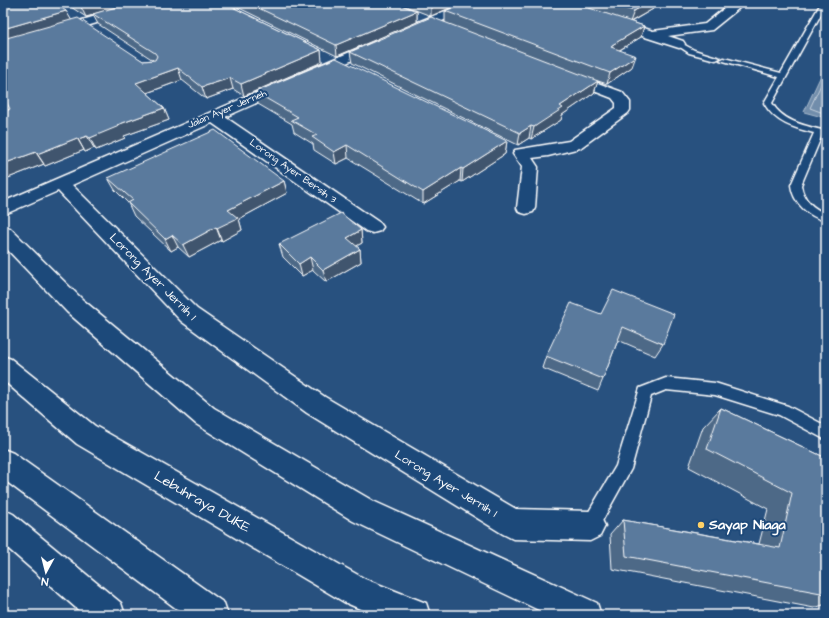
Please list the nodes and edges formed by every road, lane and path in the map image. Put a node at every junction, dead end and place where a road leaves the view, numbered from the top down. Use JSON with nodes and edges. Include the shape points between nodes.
{"nodes":[{"id":1,"x":153,"y":3,"type":"edge"},
{"id":2,"x":475,"y":3,"type":"edge"},
{"id":3,"x":737,"y":3,"type":"edge"},
{"id":4,"x":824,"y":3,"type":"edge"},
{"id":5,"x":73,"y":15,"type":"dead end"},
{"id":6,"x":423,"y":19,"type":"junction"},
{"id":7,"x":606,"y":20,"type":"edge"},
{"id":8,"x":85,"y":23,"type":"junction"},
{"id":9,"x":444,"y":27,"type":"edge"},
{"id":10,"x":97,"y":31,"type":"edge"},
{"id":11,"x":651,"y":34,"type":"junction"},
{"id":12,"x":679,"y":44,"type":"joint"},
{"id":13,"x":3,"y":47,"type":"edge"},
{"id":14,"x":323,"y":55,"type":"dead end"},
{"id":15,"x":337,"y":62,"type":"junction"},
{"id":16,"x":351,"y":69,"type":"edge"},
{"id":17,"x":560,"y":72,"type":"edge"},
{"id":18,"x":782,"y":76,"type":"junction"},
{"id":19,"x":213,"y":116,"type":"junction"},
{"id":20,"x":822,"y":133,"type":"edge"},
{"id":21,"x":60,"y":183,"type":"junction"},
{"id":22,"x":526,"y":208,"type":"dead end"},
{"id":23,"x":3,"y":209,"type":"edge"},
{"id":24,"x":826,"y":218,"type":"edge"},
{"id":25,"x":373,"y":227,"type":"dead end"},
{"id":26,"x":3,"y":233,"type":"edge"},
{"id":27,"x":3,"y":366,"type":"edge"},
{"id":28,"x":826,"y":433,"type":"edge"},
{"id":29,"x":3,"y":462,"type":"edge"},
{"id":30,"x":3,"y":524,"type":"edge"},
{"id":31,"x":590,"y":526,"type":"joint"},
{"id":32,"x":109,"y":615,"type":"edge"},
{"id":33,"x":212,"y":615,"type":"edge"},
{"id":34,"x":414,"y":615,"type":"edge"},
{"id":35,"x":586,"y":615,"type":"edge"}],
"edges":[{"from":1,"to":8,"type":"main road"},
{"from":2,"to":6,"type":"main road","name":"Jalan Ayer Jerneh"},
{"from":3,"to":11,"type":"main road","via":[[708,27]]},
{"from":4,"to":18,"type":"lane"},
{"from":5,"to":8,"type":"main road"},
{"from":6,"to":9,"type":"main road"},
{"from":6,"to":15,"type":"main road","name":"Jalan Ayer Jerneh"},
{"from":7,"to":11,"type":"main road"},
{"from":8,"to":10,"type":"main road"},
{"from":8,"to":13,"type":"main road"},
{"from":11,"to":12,"type":"main road"},
{"from":12,"to":18,"type":"lane","via":[[693,51]]},
{"from":14,"to":15,"type":"main road"},
{"from":15,"to":16,"type":"main road"},
{"from":15,"to":19,"type":"main road","name":"Jalan Ayer Jerneh"},
{"from":17,"to":22,"type":"main road","via":[[617,95],[623,102],[623,110],[574,145],[548,151],[514,151],[530,167]]},
{"from":18,"to":20,"type":"lane","via":[[769,98],[770,108],[788,122]]},
{"from":19,"to":21,"type":"main road","name":"Jalan Ayer Jerneh"},
{"from":19,"to":25,"type":"main road","name":"Lorong Ayer Bersih 3"},
{"from":20,"to":24,"type":"lane","via":[[796,185],[796,192],[807,207]]},
{"from":21,"to":23,"type":"main road","name":"Jalan Ayer Jerneh"},
{"from":21,"to":31,"type":"main road","name":"Lorong Ayer Jernih 1","via":[[189,315],[316,405],[513,524]]},
{"from":26,"to":35,"type":"main road","via":[[75,306],[205,416],[364,512]]},
{"from":27,"to":34,"type":"main road","name":"Lebuhraya DUKE","via":[[86,435],[354,591]]},
{"from":28,"to":31,"type":"lane","name":"Lorong Ayer Jernih 1","via":[[783,410],[715,389],[666,384],[645,392],[623,469]]},
{"from":29,"to":33,"type":"main road"},
{"from":30,"to":32,"type":"main road"}]}
